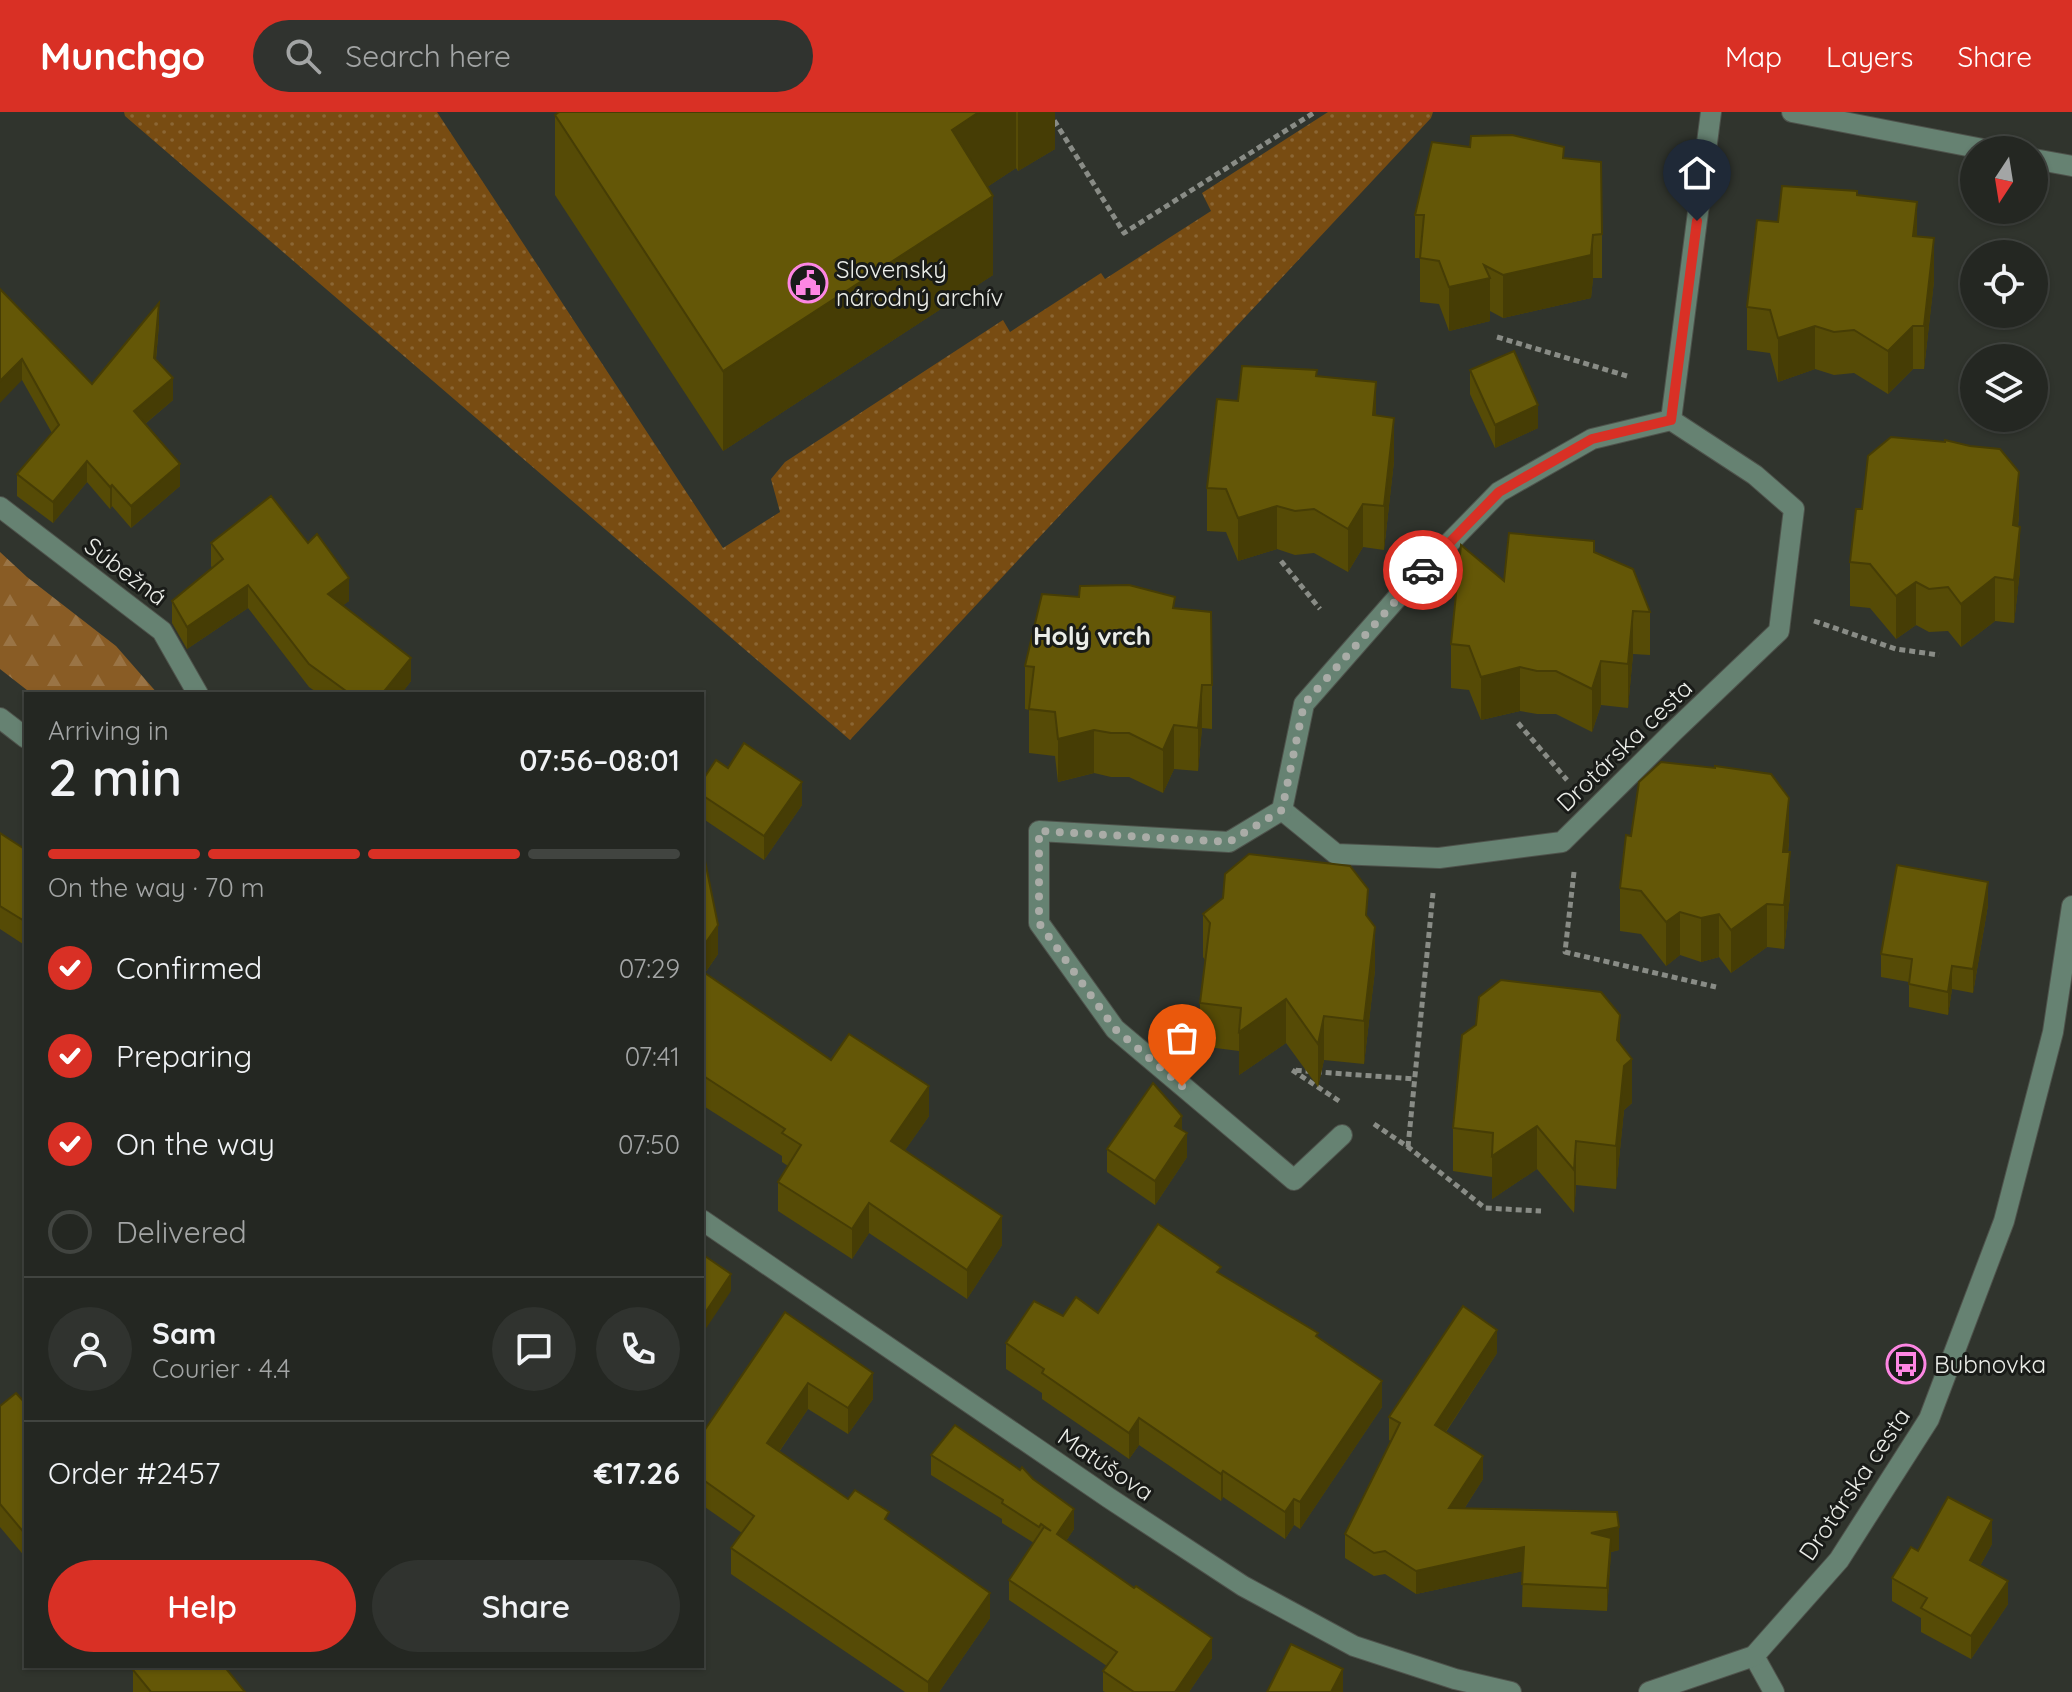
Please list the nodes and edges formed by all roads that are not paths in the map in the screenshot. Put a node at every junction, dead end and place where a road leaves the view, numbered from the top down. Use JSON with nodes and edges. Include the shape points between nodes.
{"nodes":[{"id":1,"x":1711,"y":112,"type":"edge"},
{"id":2,"x":1792,"y":112,"type":"edge"},
{"id":3,"x":1960,"y":145,"type":"edge"},
{"id":4,"x":2048,"y":162,"type":"edge"},
{"id":5,"x":2072,"y":166,"type":"edge"},
{"id":6,"x":1671,"y":420,"type":"junction"},
{"id":7,"x":0,"y":507,"type":"edge"},
{"id":8,"x":197,"y":692,"type":"edge"},
{"id":9,"x":0,"y":718,"type":"edge"},
{"id":10,"x":24,"y":736,"type":"edge"},
{"id":11,"x":1282,"y":810,"type":"junction"},
{"id":12,"x":2072,"y":906,"type":"edge"},
{"id":13,"x":1342,"y":1135,"type":"dead end"},
{"id":14,"x":704,"y":1221,"type":"edge"},
{"id":15,"x":1754,"y":1656,"type":"junction"},
{"id":16,"x":1511,"y":1692,"type":"edge"},
{"id":17,"x":1649,"y":1692,"type":"edge"},
{"id":18,"x":1774,"y":1692,"type":"edge"}],
"edges":[{"from":1,"to":6,"type":"street"},
{"from":2,"to":3,"type":"street"},
{"from":4,"to":5,"type":"street"},
{"from":6,"to":11,"type":"street","via":[[1592,439],[1488,503],[1304,704]]},
{"from":6,"to":11,"type":"street","name":"Drotárska cesta","via":[[1755,475],[1794,509],[1779,631],[1562,842],[1439,858],[1336,854]]},
{"from":7,"to":8,"type":"street","name":"Súbežná","via":[[162,631]]},
{"from":9,"to":10,"type":"street"},
{"from":11,"to":13,"type":"street","via":[[1229,842],[1039,831],[1039,923],[1115,1029],[1294,1180]]},
{"from":12,"to":15,"type":"street","name":"Drotárska cesta","via":[[2053,1032],[2004,1221],[1929,1419],[1839,1560]]},
{"from":14,"to":16,"type":"street","name":"Matúšova","via":[[1243,1586],[1354,1646]]},
{"from":15,"to":17,"type":"street"},
{"from":15,"to":18,"type":"street"}]}
